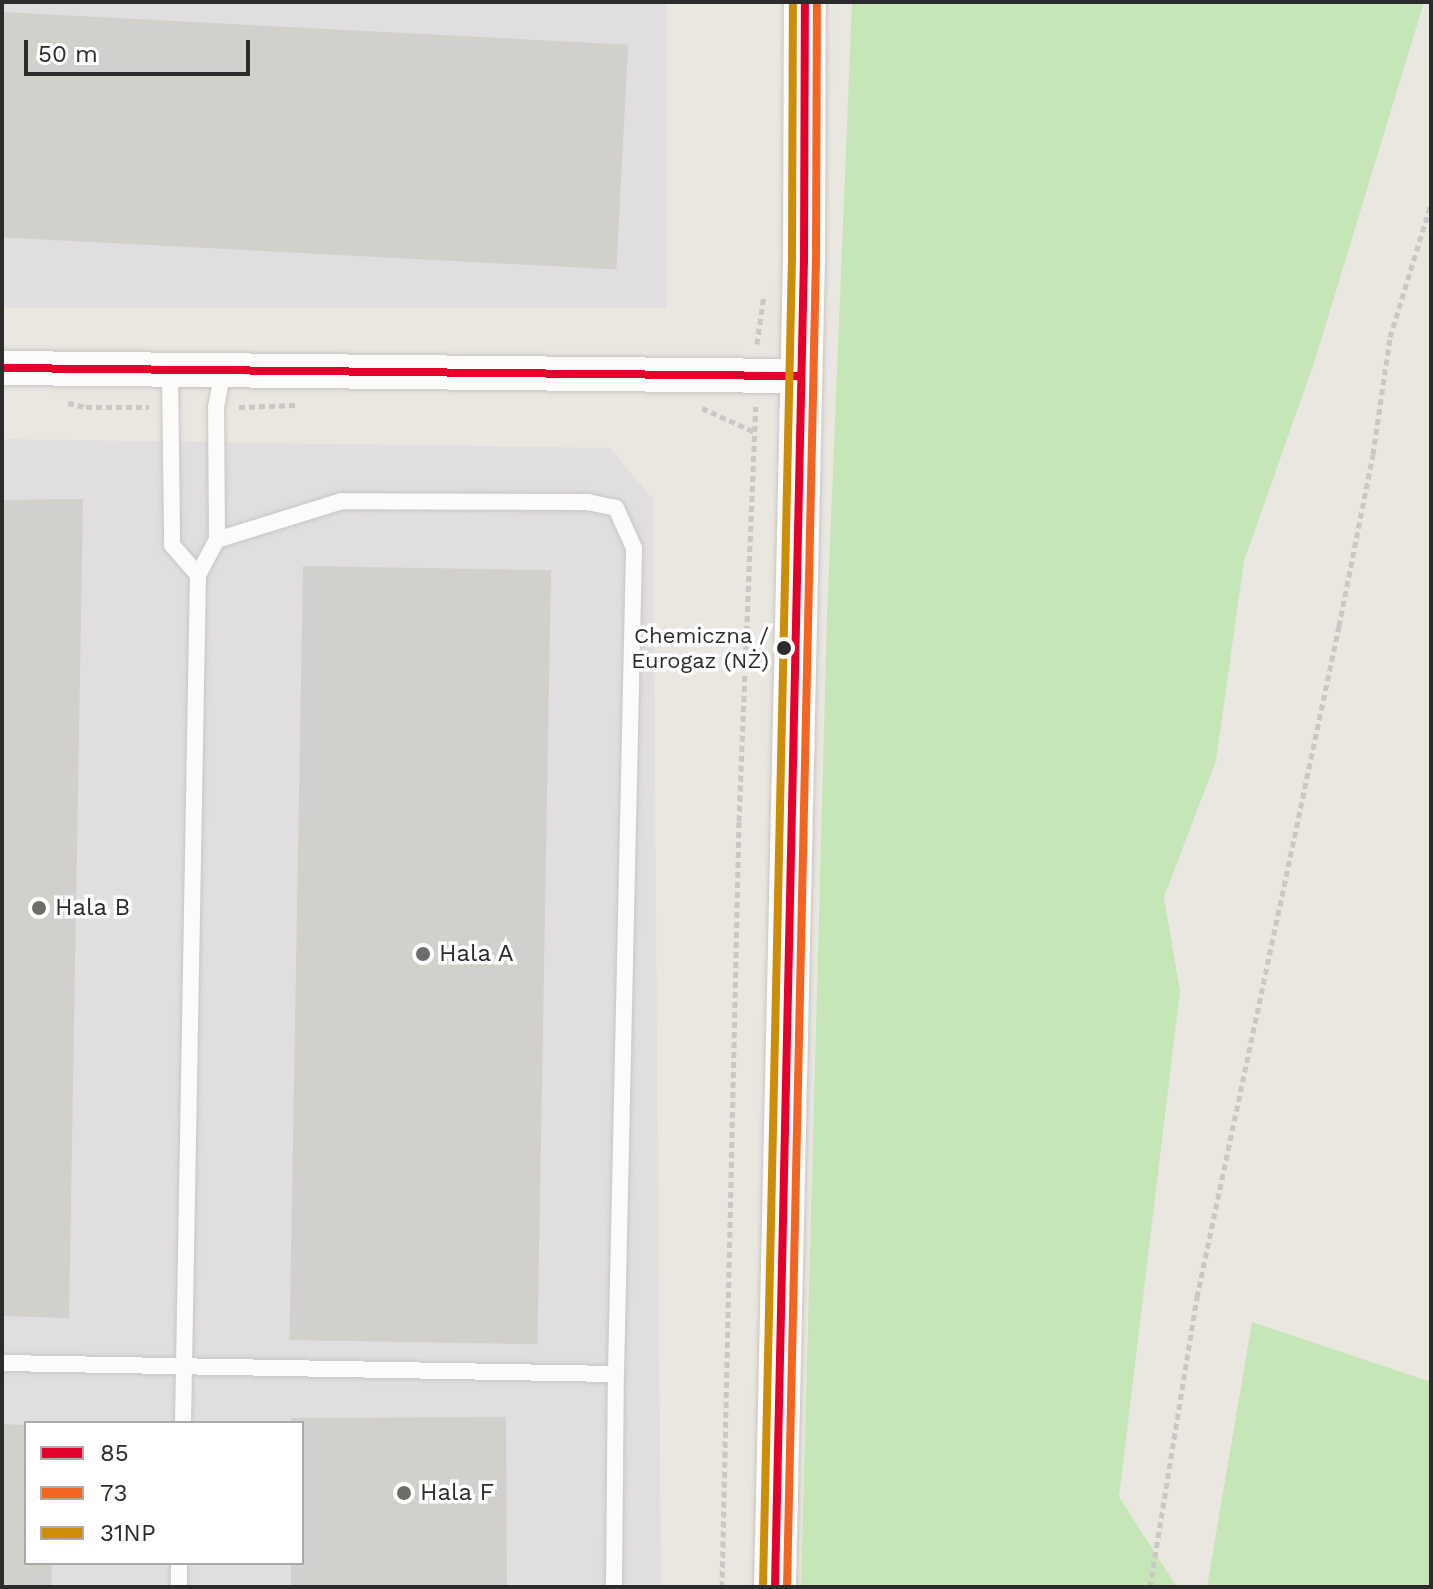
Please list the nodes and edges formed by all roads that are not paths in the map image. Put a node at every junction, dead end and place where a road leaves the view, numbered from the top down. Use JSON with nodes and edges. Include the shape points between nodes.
{"nodes":[{"id":1,"x":805,"y":2,"type":"edge"},
{"id":2,"x":2,"y":368,"type":"edge"},
{"id":3,"x":170,"y":370,"type":"junction"},
{"id":4,"x":223,"y":370,"type":"junction"},
{"id":5,"x":799,"y":376,"type":"junction"},
{"id":6,"x":217,"y":540,"type":"junction"},
{"id":7,"x":198,"y":575,"type":"junction"},
{"id":8,"x":2,"y":1363,"type":"edge"},
{"id":9,"x":184,"y":1366,"type":"junction"},
{"id":10,"x":616,"y":1374,"type":"junction"},
{"id":11,"x":183,"y":1421,"type":"edge"},
{"id":12,"x":179,"y":1565,"type":"edge"},
{"id":13,"x":179,"y":1587,"type":"edge"},
{"id":14,"x":614,"y":1587,"type":"edge"},
{"id":15,"x":775,"y":1587,"type":"edge"}],
"edges":[{"from":1,"to":5,"type":"street"},
{"from":2,"to":3,"type":"street"},
{"from":3,"to":4,"type":"street"},
{"from":3,"to":7,"type":"lane","via":[[172,545]]},
{"from":4,"to":5,"type":"street"},
{"from":4,"to":6,"type":"lane","via":[[216,407]]},
{"from":5,"to":15,"type":"street"},
{"from":6,"to":7,"type":"lane"},
{"from":6,"to":10,"type":"lane","via":[[342,501],[588,502],[616,508],[634,548]]},
{"from":7,"to":9,"type":"lane"},
{"from":8,"to":9,"type":"lane"},
{"from":9,"to":10,"type":"lane"},
{"from":9,"to":11,"type":"lane"},
{"from":10,"to":14,"type":"lane"},
{"from":12,"to":13,"type":"lane"}]}
